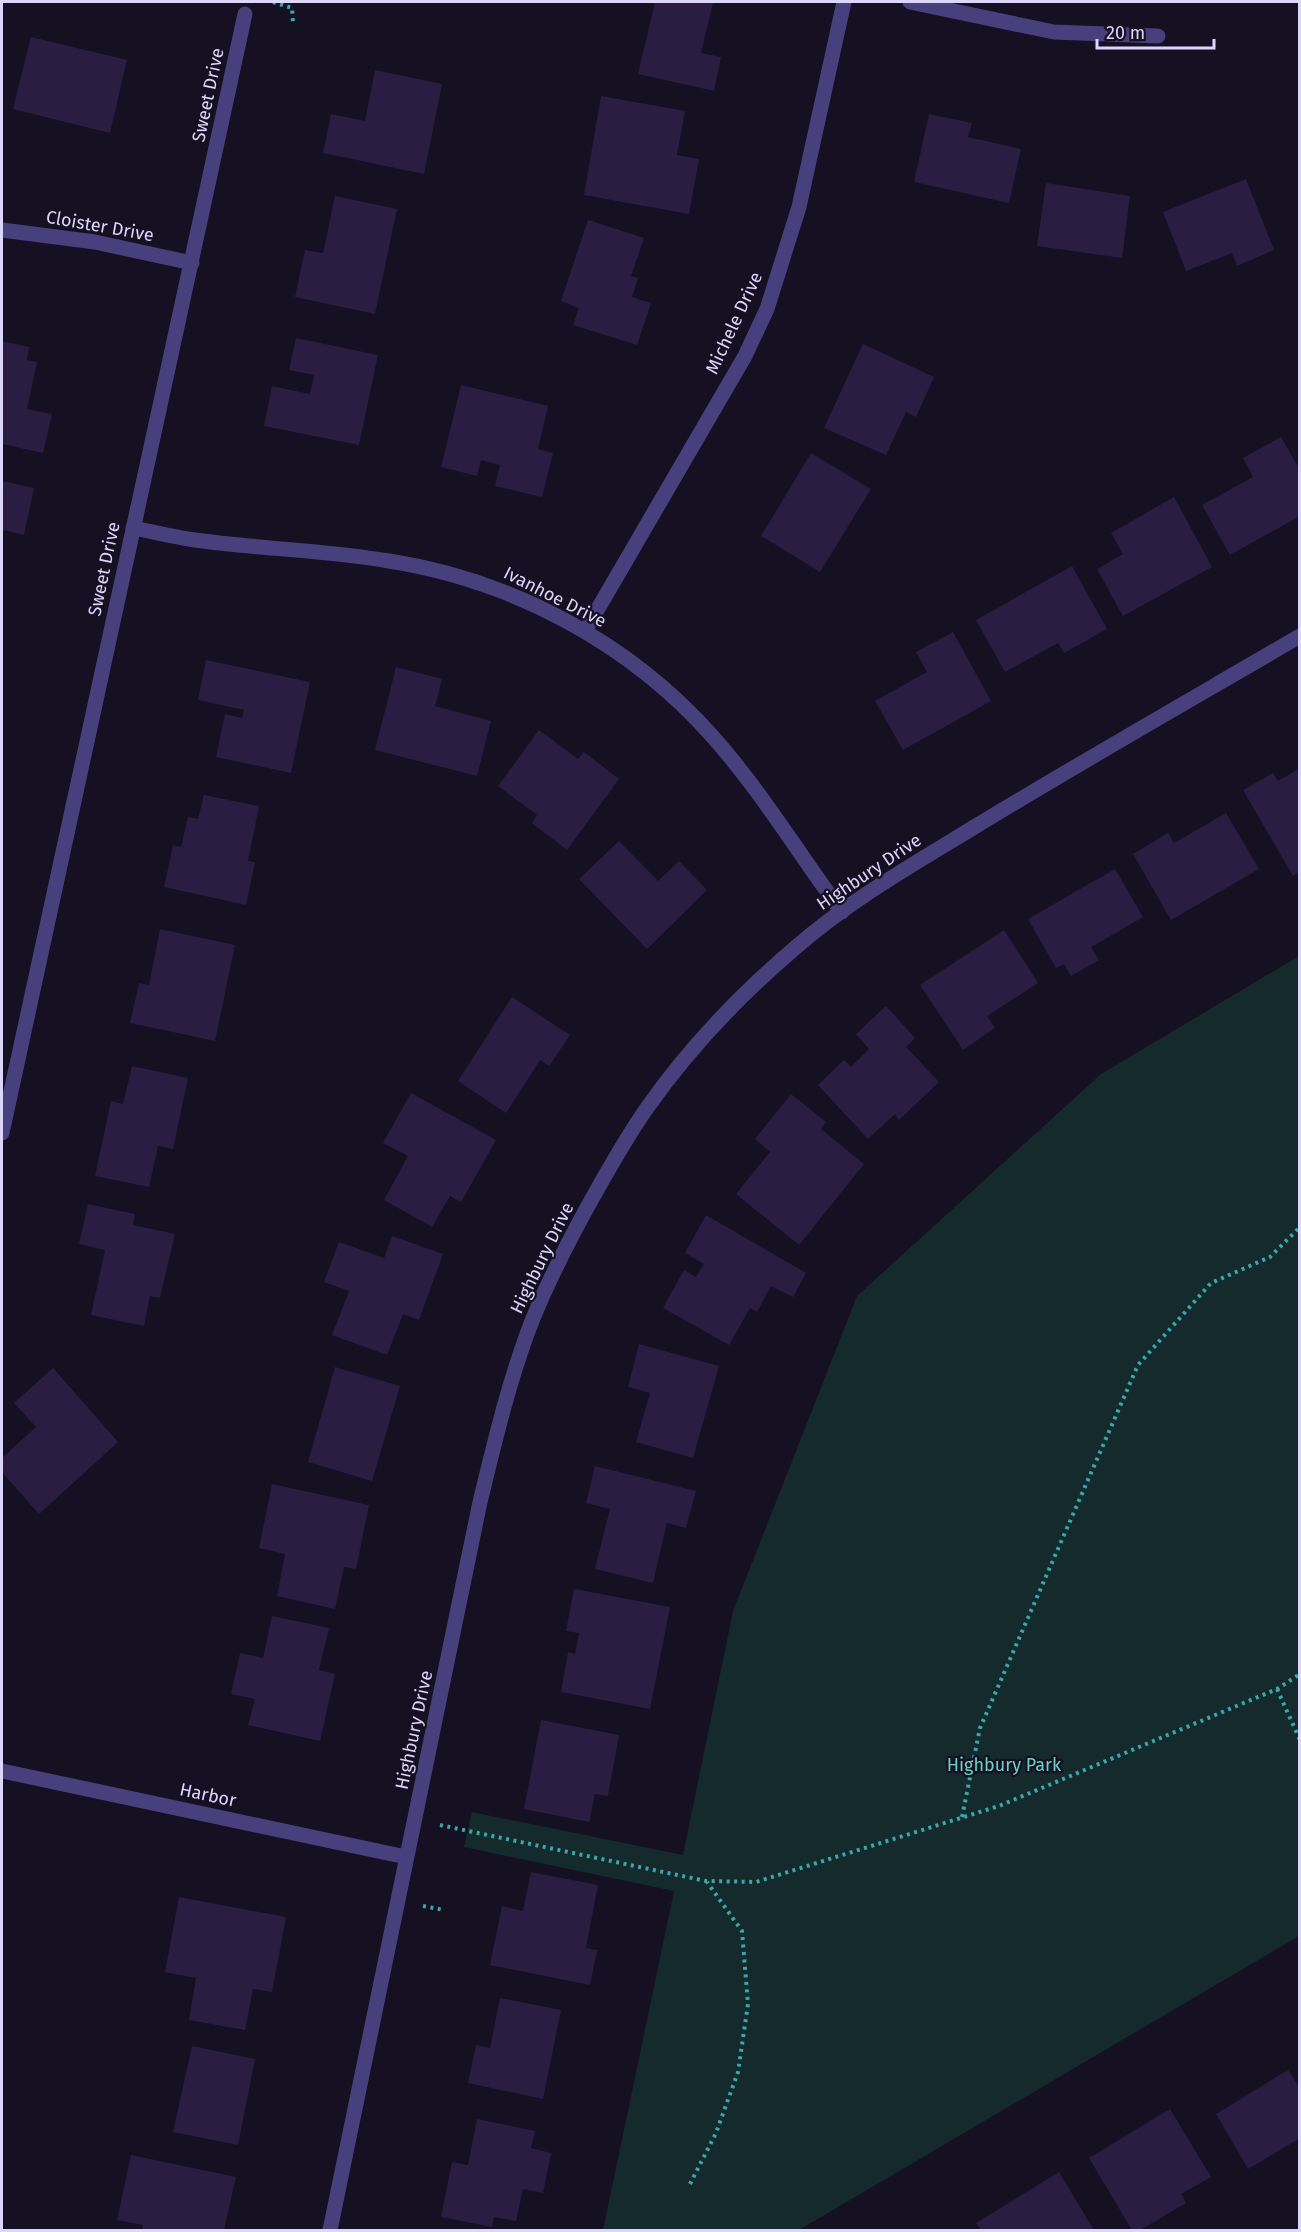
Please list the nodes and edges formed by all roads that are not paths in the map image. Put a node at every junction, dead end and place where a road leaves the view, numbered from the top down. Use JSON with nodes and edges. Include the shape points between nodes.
{"nodes":[{"id":1,"x":844,"y":2,"type":"edge"},
{"id":2,"x":910,"y":2,"type":"edge"},
{"id":3,"x":245,"y":14,"type":"dead end"},
{"id":4,"x":1158,"y":36,"type":"dead end"},
{"id":5,"x":2,"y":230,"type":"edge"},
{"id":6,"x":192,"y":263,"type":"junction"},
{"id":7,"x":133,"y":528,"type":"junction"},
{"id":8,"x":585,"y":631,"type":"junction"},
{"id":9,"x":1299,"y":636,"type":"edge"},
{"id":10,"x":842,"y":912,"type":"junction"},
{"id":11,"x":2,"y":1133,"type":"edge"},
{"id":12,"x":2,"y":1771,"type":"edge"},
{"id":13,"x":406,"y":1857,"type":"junction"},
{"id":14,"x":330,"y":2230,"type":"edge"}],
"edges":[{"from":1,"to":8,"type":"street","name":"Michele Drive","via":[[799,207],[767,309],[745,356]]},
{"from":2,"to":4,"type":"street","via":[[1053,32]]},
{"from":3,"to":6,"type":"street","name":"Sweet Drive"},
{"from":5,"to":6,"type":"street","name":"Cloister Drive","via":[[95,242]]},
{"from":6,"to":7,"type":"street","name":"Sweet Drive"},
{"from":7,"to":8,"type":"street","name":"Ivanhoe Drive","via":[[195,540],[389,561],[448,573],[490,585]]},
{"from":7,"to":11,"type":"street","name":"Sweet Drive"},
{"from":8,"to":10,"type":"street","name":"Ivanhoe Drive","via":[[677,699],[713,737]]},
{"from":9,"to":10,"type":"street","name":"Highbury Drive","via":[[1010,806]]},
{"from":10,"to":13,"type":"street","name":"Highbury Drive","via":[[758,981],[669,1079],[622,1148],[550,1279],[528,1330],[497,1432]]},
{"from":12,"to":13,"type":"street","name":"Harbor"},
{"from":13,"to":14,"type":"street","name":"Highbury Drive"}]}
